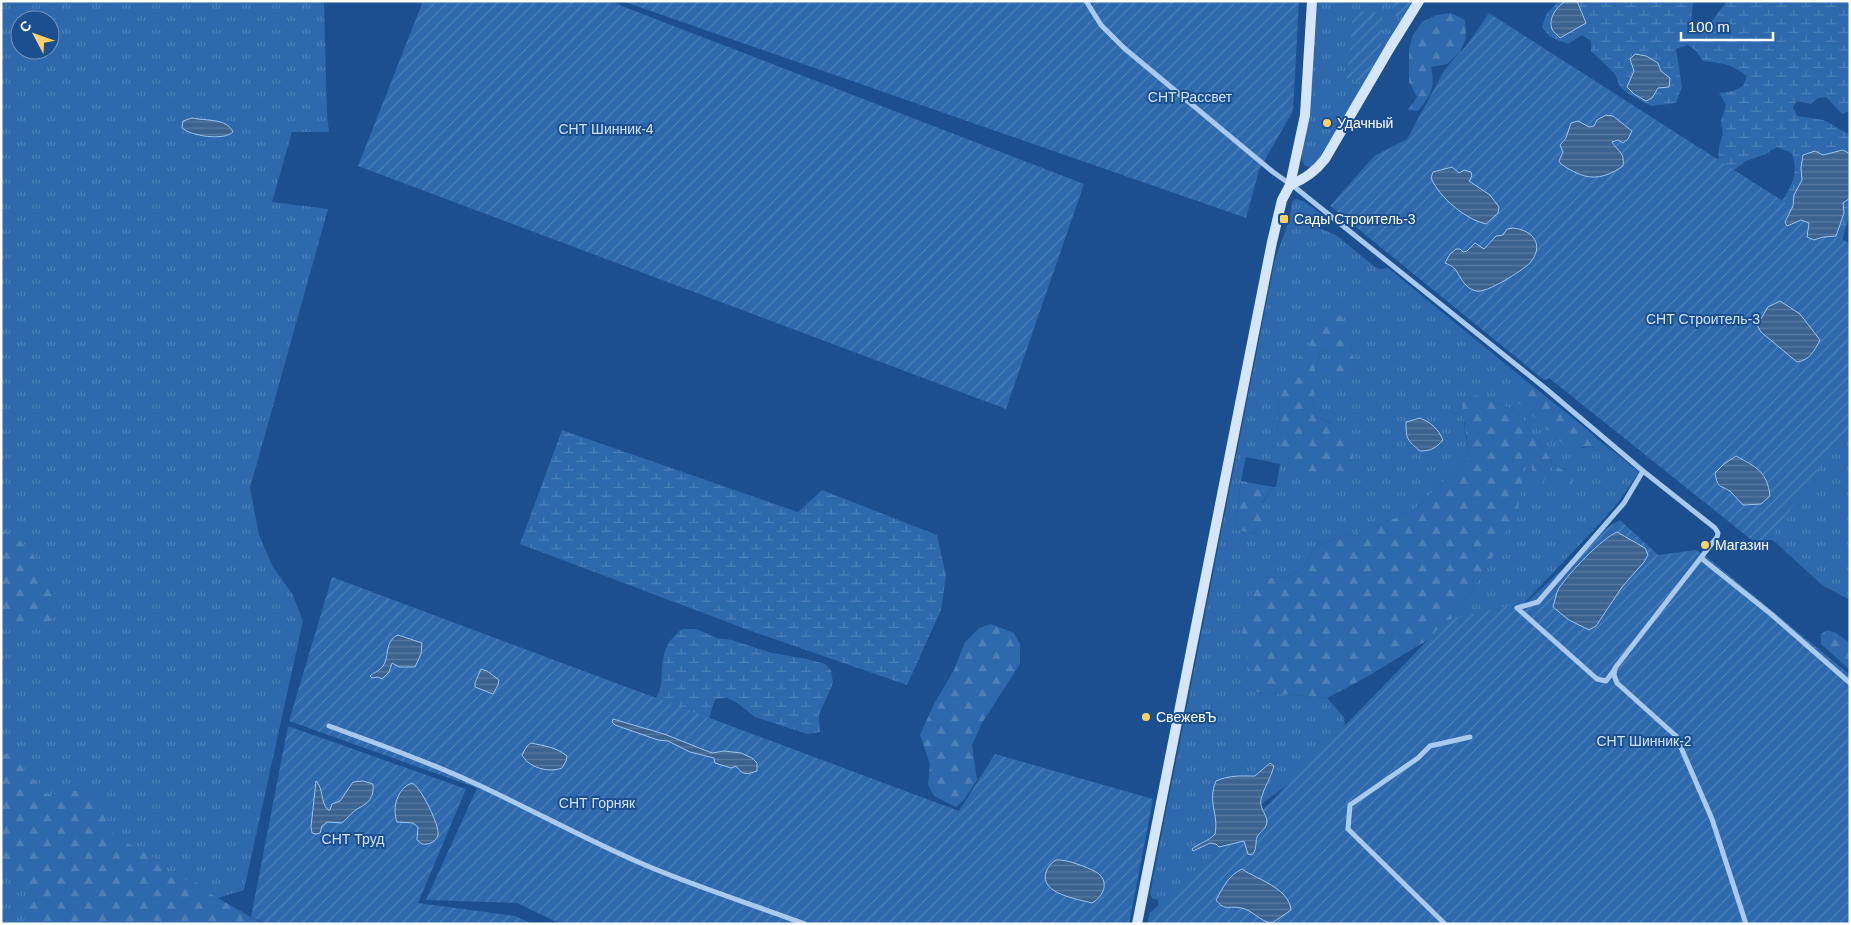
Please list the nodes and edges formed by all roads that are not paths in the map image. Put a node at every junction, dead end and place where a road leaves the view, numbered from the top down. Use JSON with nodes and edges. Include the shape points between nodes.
{"nodes":[{"id":1,"x":1086,"y":1,"type":"edge"},
{"id":2,"x":1312,"y":1,"type":"edge"},
{"id":3,"x":1419,"y":1,"type":"edge"},
{"id":4,"x":1290,"y":185,"type":"junction"},
{"id":5,"x":1643,"y":471,"type":"junction"},
{"id":6,"x":1701,"y":558,"type":"junction"},
{"id":7,"x":1615,"y":668,"type":"junction"},
{"id":8,"x":1850,"y":684,"type":"edge"},
{"id":9,"x":329,"y":726,"type":"dead end"},
{"id":10,"x":1470,"y":737,"type":"dead end"},
{"id":11,"x":804,"y":924,"type":"edge"},
{"id":12,"x":1137,"y":924,"type":"edge"},
{"id":13,"x":1445,"y":924,"type":"edge"},
{"id":14,"x":1746,"y":924,"type":"edge"}],
"edges":[{"from":1,"to":4,"type":"street","via":[[1101,25],[1124,48]]},
{"from":2,"to":4,"type":"street","via":[[1305,115]]},
{"from":3,"to":4,"type":"street","via":[[1325,159],[1313,174]]},
{"from":4,"to":5,"type":"street","via":[[1545,388]]},
{"from":4,"to":12,"type":"street","via":[[1282,200],[1272,242]]},
{"from":5,"to":6,"type":"street","via":[[1716,528],[1718,537]]},
{"from":5,"to":7,"type":"street","via":[[1624,502],[1538,602],[1517,608],[1596,679],[1606,681]]},
{"from":6,"to":7,"type":"street"},
{"from":6,"to":8,"type":"street"},
{"from":7,"to":14,"type":"street","via":[[1617,683],[1676,736],[1712,820]]},
{"from":9,"to":11,"type":"street","via":[[467,780],[644,864]]},
{"from":10,"to":13,"type":"street","via":[[1430,746],[1418,758],[1350,805],[1348,829]]}]}
